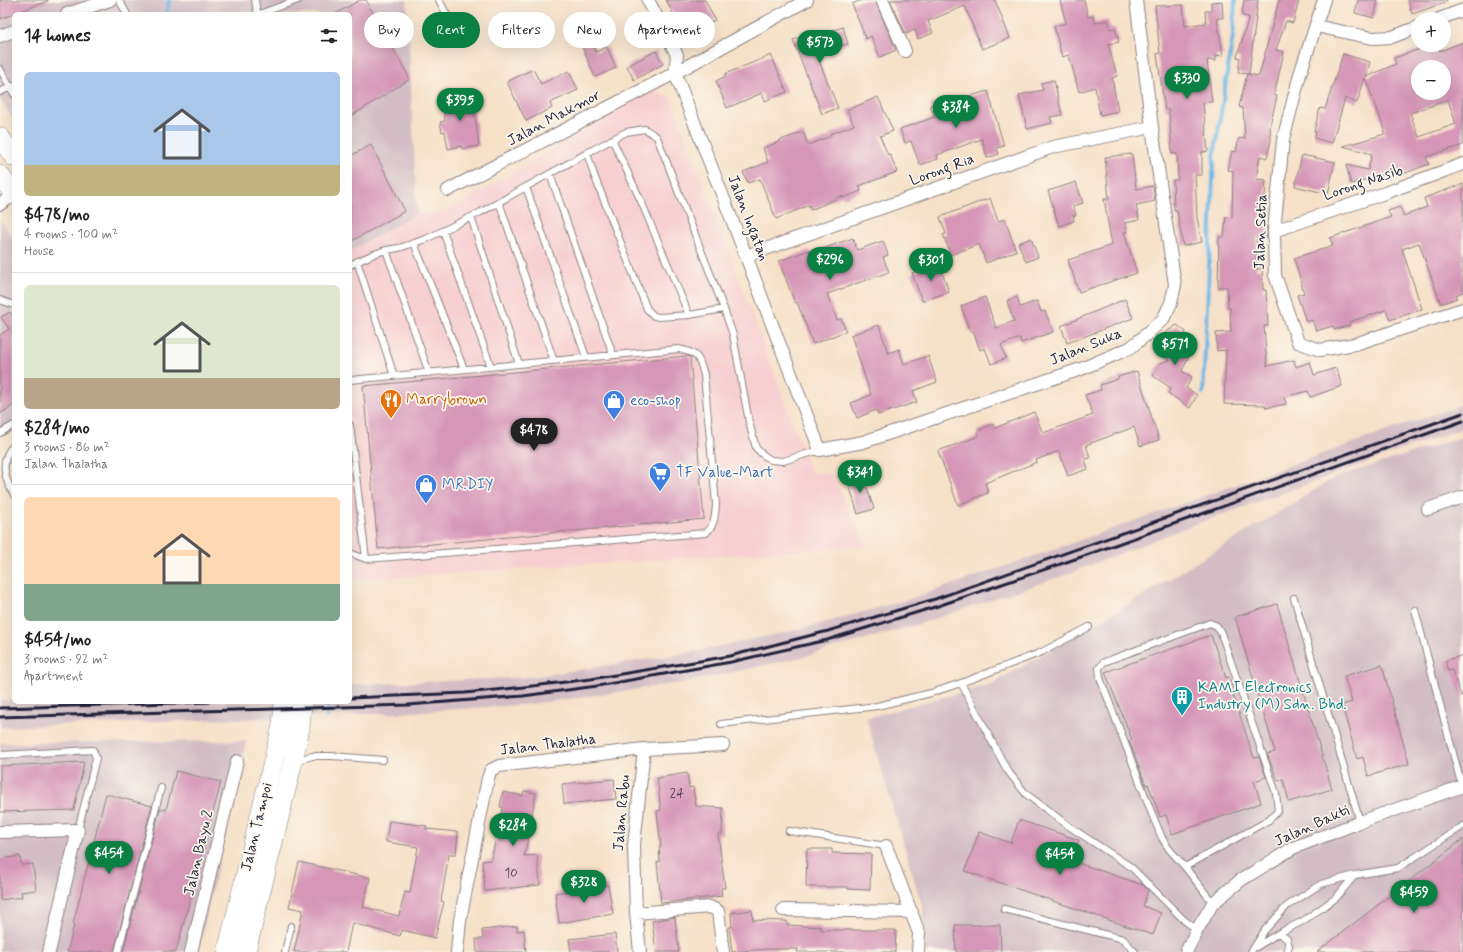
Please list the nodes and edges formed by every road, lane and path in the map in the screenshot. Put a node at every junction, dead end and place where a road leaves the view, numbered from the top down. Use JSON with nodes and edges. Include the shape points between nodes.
{"nodes":[{"id":1,"x":110,"y":0,"type":"edge"},
{"id":2,"x":119,"y":0,"type":"edge"},
{"id":3,"x":255,"y":0,"type":"edge"},
{"id":4,"x":298,"y":0,"type":"edge"},
{"id":5,"x":439,"y":0,"type":"edge"},
{"id":6,"x":648,"y":0,"type":"edge"},
{"id":7,"x":807,"y":0,"type":"edge"},
{"id":8,"x":882,"y":0,"type":"edge"},
{"id":9,"x":1136,"y":0,"type":"edge"},
{"id":10,"x":1324,"y":0,"type":"edge"},
{"id":11,"x":1463,"y":10,"type":"edge"},
{"id":12,"x":73,"y":12,"type":"edge"},
{"id":13,"x":126,"y":12,"type":"edge"},
{"id":14,"x":258,"y":12,"type":"edge"},
{"id":15,"x":264,"y":12,"type":"edge"},
{"id":16,"x":445,"y":12,"type":"edge"},
{"id":17,"x":1451,"y":14,"type":"edge"},
{"id":18,"x":1316,"y":26,"type":"junction"},
{"id":19,"x":1411,"y":30,"type":"edge"},
{"id":20,"x":12,"y":32,"type":"edge"},
{"id":21,"x":0,"y":36,"type":"edge"},
{"id":22,"x":905,"y":51,"type":"dead end"},
{"id":23,"x":0,"y":69,"type":"edge"},
{"id":24,"x":674,"y":73,"type":"junction"},
{"id":25,"x":12,"y":87,"type":"edge"},
{"id":26,"x":0,"y":92,"type":"edge"},
{"id":27,"x":1152,"y":126,"type":"junction"},
{"id":28,"x":0,"y":137,"type":"edge"},
{"id":29,"x":612,"y":139,"type":"junction"},
{"id":30,"x":587,"y":153,"type":"junction"},
{"id":31,"x":12,"y":155,"type":"edge"},
{"id":32,"x":1463,"y":164,"type":"edge"},
{"id":33,"x":550,"y":174,"type":"junction"},
{"id":34,"x":0,"y":175,"type":"edge"},
{"id":35,"x":526,"y":187,"type":"junction"},
{"id":36,"x":448,"y":190,"type":"dead end"},
{"id":37,"x":12,"y":192,"type":"edge"},
{"id":38,"x":12,"y":196,"type":"edge"},
{"id":39,"x":499,"y":202,"type":"junction"},
{"id":40,"x":0,"y":204,"type":"edge"},
{"id":41,"x":471,"y":217,"type":"junction"},
{"id":42,"x":443,"y":231,"type":"junction"},
{"id":43,"x":1274,"y":231,"type":"junction"},
{"id":44,"x":414,"y":243,"type":"junction"},
{"id":45,"x":386,"y":250,"type":"junction"},
{"id":46,"x":746,"y":256,"type":"junction"},
{"id":47,"x":357,"y":261,"type":"junction"},
{"id":48,"x":352,"y":264,"type":"edge"},
{"id":49,"x":0,"y":300,"type":"edge"},
{"id":50,"x":12,"y":304,"type":"edge"},
{"id":51,"x":724,"y":309,"type":"junction"},
{"id":52,"x":1463,"y":309,"type":"edge"},
{"id":53,"x":689,"y":315,"type":"junction"},
{"id":54,"x":612,"y":355,"type":"junction"},
{"id":55,"x":586,"y":357,"type":"junction"},
{"id":56,"x":554,"y":361,"type":"junction"},
{"id":57,"x":519,"y":364,"type":"junction"},
{"id":58,"x":491,"y":366,"type":"junction"},
{"id":59,"x":464,"y":369,"type":"junction"},
{"id":60,"x":429,"y":373,"type":"junction"},
{"id":61,"x":394,"y":376,"type":"junction"},
{"id":62,"x":352,"y":380,"type":"edge"},
{"id":63,"x":12,"y":426,"type":"edge"},
{"id":64,"x":0,"y":433,"type":"edge"},
{"id":65,"x":352,"y":442,"type":"edge"},
{"id":66,"x":12,"y":446,"type":"edge"},
{"id":67,"x":820,"y":450,"type":"junction"},
{"id":68,"x":12,"y":492,"type":"edge"},
{"id":69,"x":1463,"y":497,"type":"edge"},
{"id":70,"x":1428,"y":509,"type":"dead end"},
{"id":71,"x":352,"y":554,"type":"edge"},
{"id":72,"x":366,"y":559,"type":"junction"},
{"id":73,"x":1294,"y":598,"type":"dead end"},
{"id":74,"x":1415,"y":610,"type":"dead end"},
{"id":75,"x":1089,"y":627,"type":"dead end"},
{"id":76,"x":961,"y":683,"type":"junction"},
{"id":77,"x":284,"y":704,"type":"edge"},
{"id":78,"x":302,"y":704,"type":"edge"},
{"id":79,"x":721,"y":724,"type":"dead end"},
{"id":80,"x":723,"y":745,"type":"dead end"},
{"id":81,"x":644,"y":749,"type":"junction"},
{"id":82,"x":0,"y":755,"type":"edge"},
{"id":83,"x":383,"y":760,"type":"dead end"},
{"id":84,"x":237,"y":761,"type":"dead end"},
{"id":85,"x":293,"y":761,"type":"junction"},
{"id":86,"x":1462,"y":787,"type":"edge"},
{"id":87,"x":162,"y":788,"type":"dead end"},
{"id":88,"x":1360,"y":822,"type":"junction"},
{"id":89,"x":1463,"y":826,"type":"edge"},
{"id":90,"x":78,"y":830,"type":"junction"},
{"id":91,"x":789,"y":831,"type":"dead end"},
{"id":92,"x":0,"y":832,"type":"edge"},
{"id":93,"x":886,"y":846,"type":"joint"},
{"id":94,"x":1185,"y":866,"type":"junction"},
{"id":95,"x":1355,"y":874,"type":"junction"},
{"id":96,"x":1213,"y":903,"type":"junction"},
{"id":97,"x":1004,"y":909,"type":"dead end"},
{"id":98,"x":783,"y":910,"type":"dead end"},
{"id":99,"x":912,"y":912,"type":"junction"},
{"id":100,"x":636,"y":913,"type":"junction"},
{"id":101,"x":291,"y":926,"type":"dead end"},
{"id":102,"x":1197,"y":930,"type":"junction"},
{"id":103,"x":1279,"y":933,"type":"junction"},
{"id":104,"x":1253,"y":950,"type":"edge"},
{"id":105,"x":49,"y":952,"type":"edge"},
{"id":106,"x":118,"y":952,"type":"edge"},
{"id":107,"x":191,"y":952,"type":"edge"},
{"id":108,"x":227,"y":952,"type":"edge"},
{"id":109,"x":246,"y":952,"type":"edge"},
{"id":110,"x":285,"y":952,"type":"edge"},
{"id":111,"x":457,"y":952,"type":"edge"},
{"id":112,"x":640,"y":952,"type":"edge"},
{"id":113,"x":724,"y":952,"type":"edge"},
{"id":114,"x":918,"y":952,"type":"edge"},
{"id":115,"x":1135,"y":952,"type":"edge"},
{"id":116,"x":1186,"y":952,"type":"edge"},
{"id":117,"x":1287,"y":952,"type":"edge"}],
"edges":[{"from":1,"to":12,"type":"street"},
{"from":2,"to":13,"type":"lane"},
{"from":3,"to":14,"type":"lane"},
{"from":4,"to":15,"type":"lane"},
{"from":5,"to":16,"type":"lane"},
{"from":6,"to":24,"type":"street","name":"Jalan Ingatan","via":[[677,56]]},
{"from":7,"to":24,"type":"street","name":"Jalan Makmor"},
{"from":8,"to":22,"type":"street"},
{"from":9,"to":27,"type":"street","name":"Jalan Suka"},
{"from":10,"to":18,"type":"street","name":"Jalan Setia"},
{"from":11,"to":17,"type":"street"},
{"from":18,"to":19,"type":"street","via":[[1372,38],[1392,38]]},
{"from":18,"to":43,"type":"street","name":"Jalan Setia","via":[[1300,74],[1283,140]]},
{"from":20,"to":21,"type":"street"},
{"from":23,"to":25,"type":"lane"},
{"from":24,"to":36,"type":"street","name":"Jalan Makmor"},
{"from":24,"to":46,"type":"street","name":"Jalan Ingatan"},
{"from":25,"to":26,"type":"lane"},
{"from":27,"to":46,"type":"street","name":"Lorong Ria","via":[[1053,147]]},
{"from":27,"to":67,"type":"street","name":"Jalan Suka","via":[[1175,285],[1171,303],[1162,319],[1147,334],[1130,348],[1081,368],[863,442]]},
{"from":28,"to":31,"type":"main road"},
{"from":29,"to":30,"type":"lane"},
{"from":29,"to":51,"type":"lane","via":[[626,132],[645,129],[657,137]]},
{"from":29,"to":53,"type":"lane"},
{"from":30,"to":33,"type":"lane"},
{"from":30,"to":53,"type":"lane","via":[[647,309],[659,317]]},
{"from":32,"to":43,"type":"street","name":"Lorong Nasib"},
{"from":33,"to":35,"type":"lane"},
{"from":33,"to":54,"type":"lane"},
{"from":34,"to":37,"type":"main road"},
{"from":35,"to":39,"type":"lane"},
{"from":35,"to":55,"type":"lane"},
{"from":38,"to":40,"type":"street"},
{"from":39,"to":41,"type":"lane"},
{"from":39,"to":56,"type":"lane"},
{"from":41,"to":42,"type":"lane"},
{"from":41,"to":57,"type":"lane"},
{"from":42,"to":44,"type":"lane"},
{"from":42,"to":58,"type":"lane"},
{"from":43,"to":52,"type":"street","name":"Jalan Setia","via":[[1275,275],[1298,342],[1320,350],[1354,344]]},
{"from":44,"to":45,"type":"lane"},
{"from":44,"to":59,"type":"lane"},
{"from":45,"to":47,"type":"lane"},
{"from":45,"to":60,"type":"lane"},
{"from":46,"to":67,"type":"street","name":"Jalan Ingatan"},
{"from":47,"to":48,"type":"lane"},
{"from":47,"to":61,"type":"lane"},
{"from":49,"to":50,"type":"lane"},
{"from":51,"to":53,"type":"lane"},
{"from":51,"to":67,"type":"lane","via":[[756,448],[771,460],[784,461]]},
{"from":54,"to":55,"type":"lane"},
{"from":54,"to":72,"type":"lane","via":[[679,349],[692,352],[700,361],[704,375],[716,504],[712,527],[706,533]]},
{"from":55,"to":56,"type":"lane"},
{"from":56,"to":57,"type":"lane"},
{"from":57,"to":58,"type":"lane"},
{"from":58,"to":59,"type":"lane"},
{"from":59,"to":60,"type":"lane"},
{"from":60,"to":61,"type":"lane"},
{"from":61,"to":62,"type":"lane"},
{"from":63,"to":64,"type":"lane"},
{"from":65,"to":72,"type":"lane"},
{"from":66,"to":68,"type":"lane","via":[[4,452],[0,460],[4,478]]},
{"from":69,"to":70,"type":"street"},
{"from":71,"to":72,"type":"lane"},
{"from":73,"to":88,"type":"lane"},
{"from":74,"to":86,"type":"lane"},
{"from":75,"to":76,"type":"lane","via":[[1042,652]]},
{"from":76,"to":79,"type":"lane","via":[[878,706]]},
{"from":76,"to":102,"type":"lane","via":[[1007,770],[1026,794],[1131,867]]},
{"from":77,"to":108,"type":"main road","name":"Jalan Tampoi","via":[[282,725]]},
{"from":78,"to":85,"type":"main road","name":"Jalan Tampoi"},
{"from":80,"to":81,"type":"street","name":"Jalan Thalatha"},
{"from":81,"to":100,"type":"street","name":"Jalan Rabu","via":[[634,845]]},
{"from":81,"to":111,"type":"street","name":"Jalan Thalatha","via":[[500,766],[491,770],[461,913]]},
{"from":82,"to":90,"type":"lane","via":[[93,750],[96,758]]},
{"from":83,"to":85,"type":"lane","via":[[312,756]]},
{"from":84,"to":107,"type":"street","name":"Jalan Bayu 2"},
{"from":85,"to":109,"type":"main road","name":"Jalan Tampoi"},
{"from":86,"to":88,"type":"street","name":"Jalan Bakti"},
{"from":87,"to":106,"type":"lane"},
{"from":88,"to":96,"type":"street","name":"Jalan Bakti","via":[[1293,848],[1241,880]]},
{"from":89,"to":95,"type":"lane","via":[[1398,868]]},
{"from":90,"to":92,"type":"street"},
{"from":90,"to":105,"type":"street"},
{"from":91,"to":93,"type":"lane"},
{"from":93,"to":99,"type":"street"},
{"from":94,"to":94,"type":"lane","via":[[1269,820],[1278,810],[1276,793],[1221,633],[1217,626],[1210,623],[1104,662],[1099,668],[1100,678],[1152,814],[1169,849]]},
{"from":94,"to":96,"type":"lane"},
{"from":95,"to":103,"type":"lane","via":[[1336,898],[1303,921]]},
{"from":95,"to":104,"type":"lane","via":[[1321,884],[1287,906],[1265,930]]},
{"from":96,"to":102,"type":"street","name":"Jalan Bakti"},
{"from":97,"to":115,"type":"lane","via":[[1123,939]]},
{"from":98,"to":99,"type":"street"},
{"from":99,"to":114,"type":"street","via":[[919,933]]},
{"from":100,"to":112,"type":"street","name":"Jalan Rabu"},
{"from":100,"to":113,"type":"street","via":[[715,908],[718,911]]},
{"from":101,"to":110,"type":"lane"},
{"from":102,"to":116,"type":"street","name":"Jalan Bakti"},
{"from":103,"to":104,"type":"lane"},
{"from":103,"to":117,"type":"lane","via":[[1287,939]]}]}
